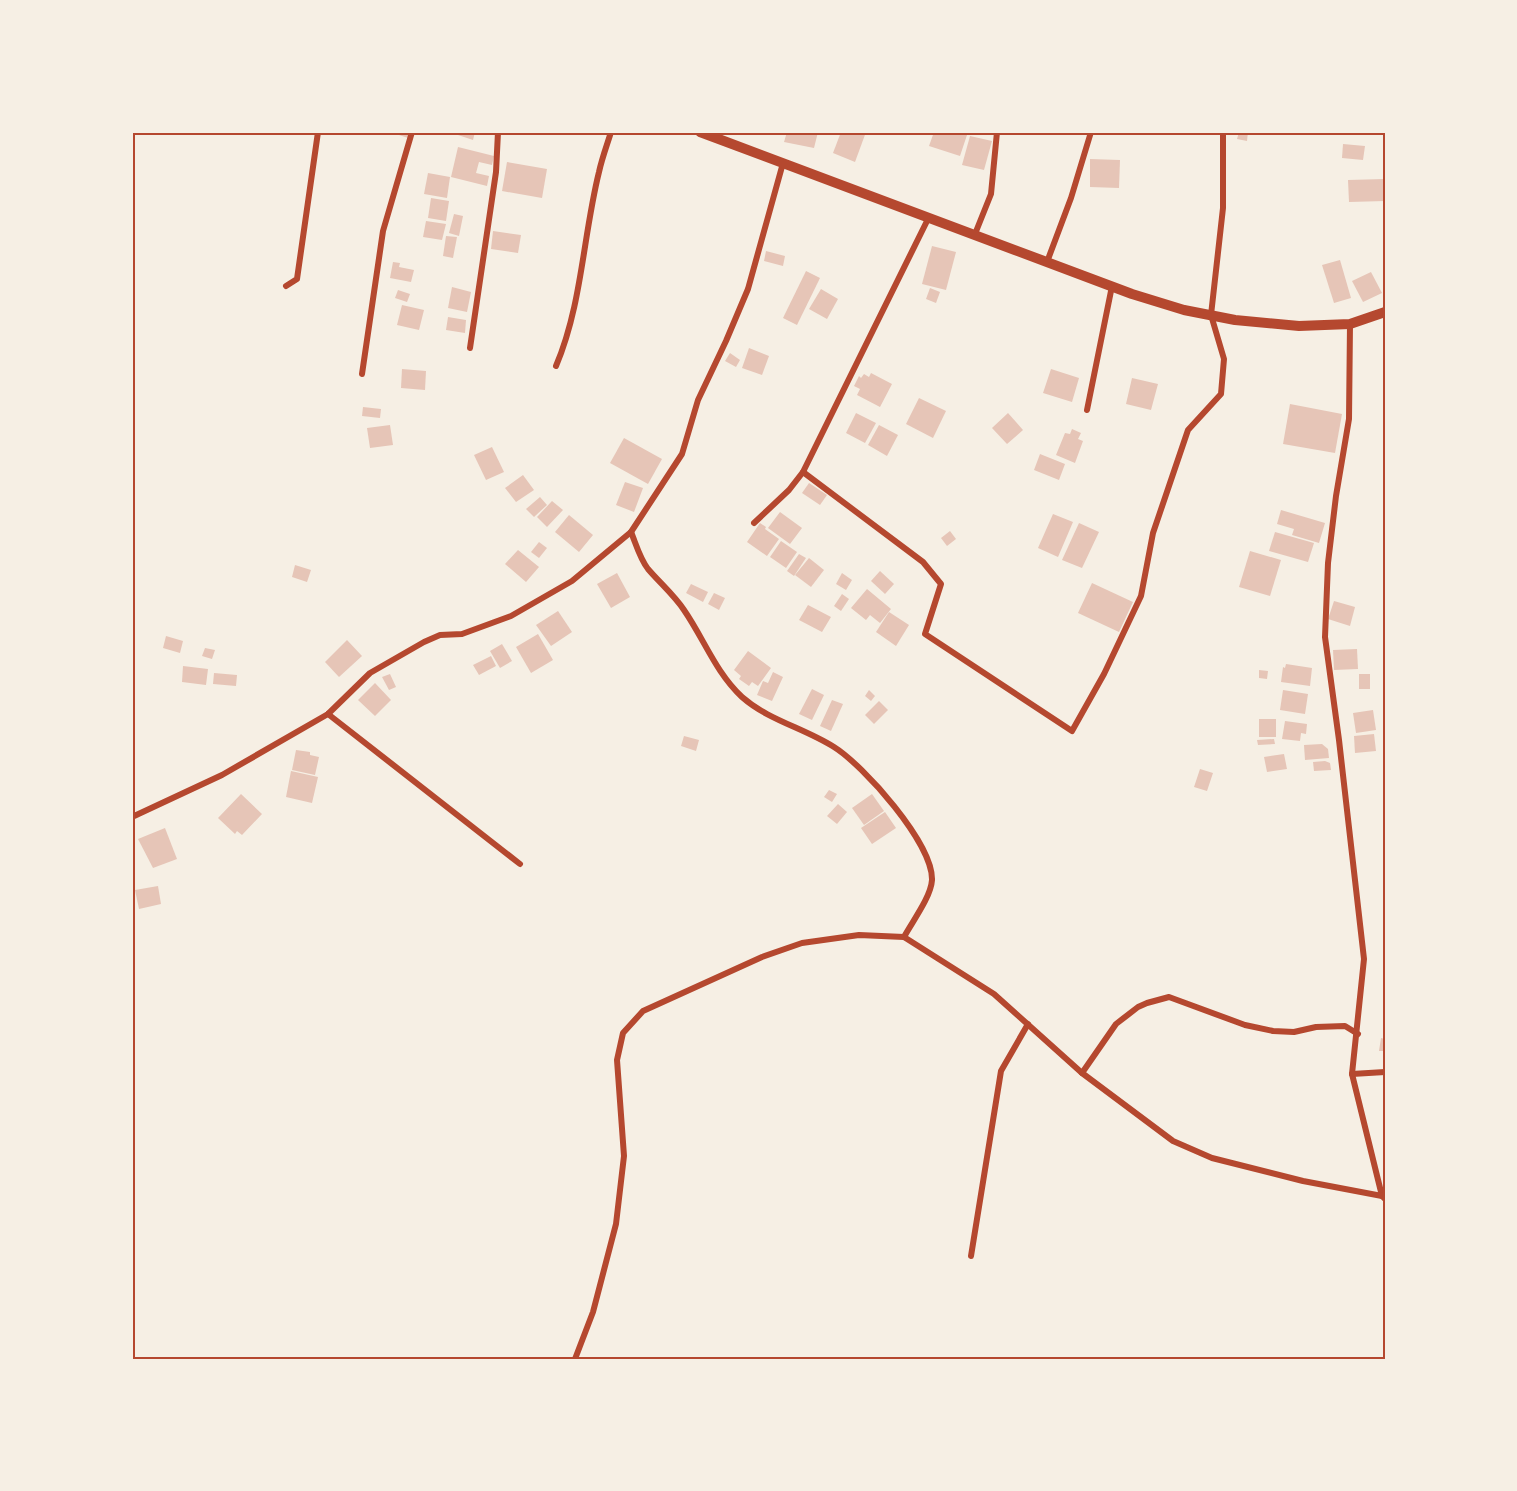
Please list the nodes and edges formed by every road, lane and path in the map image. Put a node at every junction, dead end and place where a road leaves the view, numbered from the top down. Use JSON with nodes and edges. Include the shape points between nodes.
{"nodes":[{"id":1,"x":318,"y":132,"type":"edge"},
{"id":2,"x":412,"y":132,"type":"edge"},
{"id":3,"x":498,"y":132,"type":"edge"},
{"id":4,"x":611,"y":132,"type":"edge"},
{"id":5,"x":700,"y":132,"type":"edge"},
{"id":6,"x":998,"y":132,"type":"edge"},
{"id":7,"x":1091,"y":132,"type":"edge"},
{"id":8,"x":1223,"y":132,"type":"edge"},
{"id":9,"x":783,"y":164,"type":"junction"},
{"id":10,"x":928,"y":219,"type":"junction"},
{"id":11,"x":975,"y":234,"type":"junction"},
{"id":12,"x":1047,"y":262,"type":"junction"},
{"id":13,"x":286,"y":286,"type":"dead end"},
{"id":14,"x":1112,"y":286,"type":"junction"},
{"id":15,"x":1385,"y":312,"type":"edge"},
{"id":16,"x":1211,"y":315,"type":"junction"},
{"id":17,"x":1350,"y":324,"type":"junction"},
{"id":18,"x":470,"y":348,"type":"dead end"},
{"id":19,"x":556,"y":366,"type":"dead end"},
{"id":20,"x":362,"y":374,"type":"dead end"},
{"id":21,"x":1087,"y":410,"type":"dead end"},
{"id":22,"x":803,"y":472,"type":"junction"},
{"id":23,"x":754,"y":523,"type":"dead end"},
{"id":24,"x":631,"y":532,"type":"junction"},
{"id":25,"x":328,"y":714,"type":"junction"},
{"id":26,"x":132,"y":817,"type":"edge"},
{"id":27,"x":520,"y":864,"type":"dead end"},
{"id":28,"x":904,"y":937,"type":"junction"},
{"id":29,"x":1028,"y":1024,"type":"junction"},
{"id":30,"x":1358,"y":1034,"type":"junction"},
{"id":31,"x":1385,"y":1072,"type":"edge"},
{"id":32,"x":1082,"y":1073,"type":"junction"},
{"id":33,"x":1352,"y":1074,"type":"junction"},
{"id":34,"x":1384,"y":1197,"type":"edge"},
{"id":35,"x":970,"y":1256,"type":"dead end"},
{"id":36,"x":575,"y":1359,"type":"edge"}],
"edges":[{"from":1,"to":13,"type":"street","via":[[297,279]]},
{"from":2,"to":20,"type":"street","via":[[382,231]]},
{"from":3,"to":18,"type":"street","via":[[496,172]]},
{"from":4,"to":19,"type":"street","via":[[598,172],[565,346]]},
{"from":5,"to":9,"type":"street"},
{"from":6,"to":11,"type":"street","via":[[991,194]]},
{"from":7,"to":12,"type":"street"},
{"from":8,"to":16,"type":"street","via":[[1223,208]]},
{"from":9,"to":10,"type":"street"},
{"from":9,"to":24,"type":"street","via":[[748,289],[698,400],[682,454]]},
{"from":10,"to":11,"type":"street"},
{"from":10,"to":22,"type":"street"},
{"from":11,"to":12,"type":"street"},
{"from":12,"to":14,"type":"street"},
{"from":14,"to":16,"type":"street"},
{"from":14,"to":21,"type":"street"},
{"from":15,"to":17,"type":"street"},
{"from":16,"to":17,"type":"street","via":[[1299,326]]},
{"from":16,"to":22,"type":"street","via":[[1224,359],[1221,394],[1188,430],[1153,533],[1141,596],[1072,731],[926,634],[941,584],[923,562]]},
{"from":17,"to":30,"type":"street","via":[[1349,418],[1328,563],[1325,628],[1364,959]]},
{"from":22,"to":23,"type":"street"},
{"from":24,"to":25,"type":"street","via":[[572,581],[511,616],[462,634],[440,635],[370,673]]},
{"from":24,"to":28,"type":"street","via":[[647,567],[684,610],[726,680],[764,713],[835,747],[885,794],[920,843],[932,879]]},
{"from":25,"to":26,"type":"street","via":[[222,775]]},
{"from":25,"to":27,"type":"street"},
{"from":28,"to":29,"type":"street","via":[[994,994]]},
{"from":28,"to":36,"type":"street","via":[[859,935],[792,946],[643,1011],[623,1033],[617,1060],[624,1156],[616,1224],[593,1312]]},
{"from":29,"to":32,"type":"street"},
{"from":29,"to":35,"type":"street","via":[[1001,1071]]},
{"from":30,"to":32,"type":"street","via":[[1345,1026],[1294,1032],[1264,1029],[1169,997],[1137,1007],[1116,1024]]},
{"from":30,"to":33,"type":"street"},
{"from":31,"to":33,"type":"street"},
{"from":32,"to":34,"type":"street","via":[[1173,1141],[1212,1158]]},
{"from":33,"to":34,"type":"street"}]}
